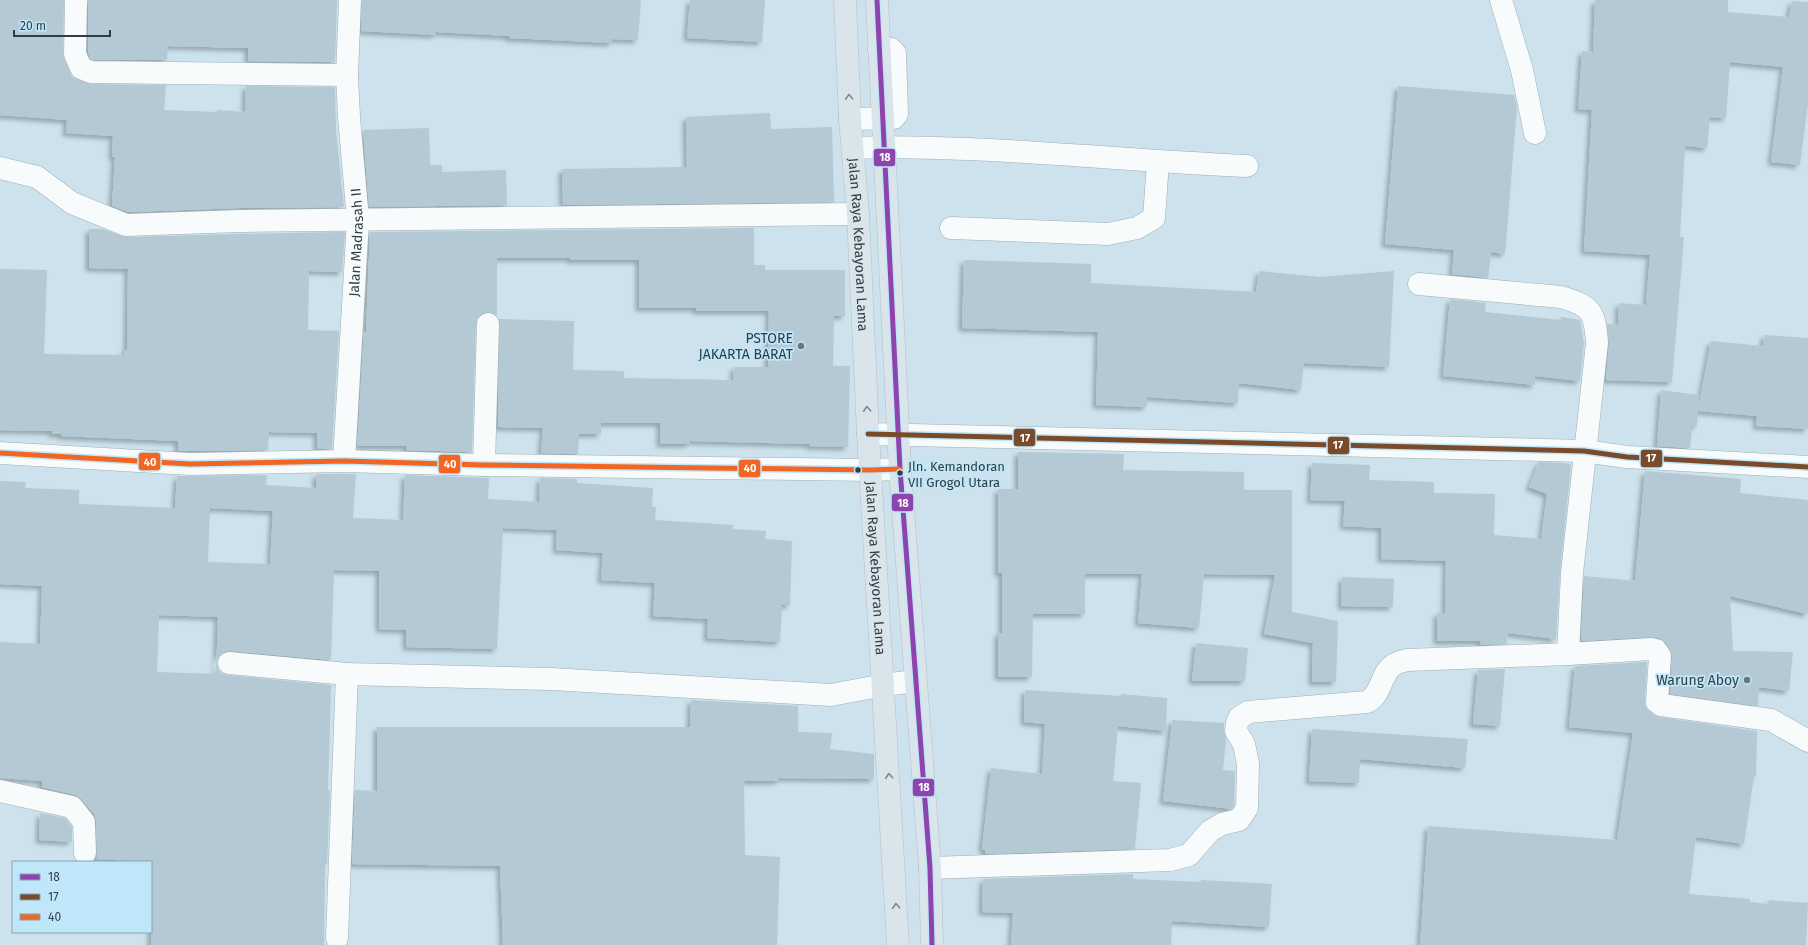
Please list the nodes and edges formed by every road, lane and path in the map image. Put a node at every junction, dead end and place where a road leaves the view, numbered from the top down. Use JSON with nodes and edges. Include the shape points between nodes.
{"nodes":[{"id":1,"x":76,"y":0,"type":"edge"},
{"id":2,"x":350,"y":0,"type":"edge"},
{"id":3,"x":845,"y":0,"type":"edge"},
{"id":4,"x":877,"y":0,"type":"edge"},
{"id":5,"x":1501,"y":0,"type":"edge"},
{"id":6,"x":347,"y":75,"type":"junction"},
{"id":7,"x":883,"y":118,"type":"junction"},
{"id":8,"x":850,"y":119,"type":"junction"},
{"id":9,"x":1535,"y":133,"type":"dead end"},
{"id":10,"x":885,"y":146,"type":"junction"},
{"id":11,"x":853,"y":148,"type":"junction"},
{"id":12,"x":1158,"y":162,"type":"junction"},
{"id":13,"x":1247,"y":166,"type":"dead end"},
{"id":14,"x":0,"y":168,"type":"edge"},
{"id":15,"x":858,"y":214,"type":"junction"},
{"id":16,"x":358,"y":220,"type":"junction"},
{"id":17,"x":951,"y":228,"type":"dead end"},
{"id":18,"x":1419,"y":284,"type":"dead end"},
{"id":19,"x":488,"y":324,"type":"dead end"},
{"id":20,"x":868,"y":434,"type":"junction"},
{"id":21,"x":898,"y":434,"type":"junction"},
{"id":22,"x":1584,"y":451,"type":"junction"},
{"id":23,"x":0,"y":453,"type":"edge"},
{"id":24,"x":344,"y":461,"type":"junction"},
{"id":25,"x":484,"y":465,"type":"junction"},
{"id":26,"x":1808,"y":467,"type":"edge"},
{"id":27,"x":900,"y":469,"type":"junction"},
{"id":28,"x":870,"y":470,"type":"junction"},
{"id":29,"x":1568,"y":654,"type":"junction"},
{"id":30,"x":229,"y":663,"type":"dead end"},
{"id":31,"x":347,"y":674,"type":"junction"},
{"id":32,"x":915,"y":681,"type":"junction"},
{"id":33,"x":884,"y":685,"type":"junction"},
{"id":34,"x":1808,"y":742,"type":"edge"},
{"id":35,"x":0,"y":791,"type":"edge"},
{"id":36,"x":926,"y":829,"type":"junction"},
{"id":37,"x":892,"y":831,"type":"junction"},
{"id":38,"x":85,"y":854,"type":"dead end"},
{"id":39,"x":930,"y":868,"type":"junction"},
{"id":40,"x":338,"y":938,"type":"dead end"},
{"id":41,"x":932,"y":944,"type":"edge"},
{"id":42,"x":898,"y":945,"type":"edge"},
{"id":43,"x":911,"y":945,"type":"edge"}],
"edges":[{"from":1,"to":6,"type":"street","via":[[75,54],[81,68],[91,72]]},
{"from":2,"to":6,"type":"street","name":"Jalan Madrasah II"},
{"from":8,"to":3,"type":"main road","name":"Jalan Raya Kebayoran Lama","one_way":true},
{"from":4,"to":7,"type":"main road"},
{"from":5,"to":9,"type":"street","via":[[1522,70]]},
{"from":6,"to":16,"type":"street","name":"Jalan Madrasah II"},
{"from":7,"to":8,"type":"street"},
{"from":7,"to":10,"type":"main road"},
{"from":8,"to":11,"type":"main road","name":"Jalan Raya Kebayoran Lama"},
{"from":10,"to":11,"type":"street"},
{"from":10,"to":12,"type":"street","via":[[1024,152]]},
{"from":10,"to":21,"type":"main road"},
{"from":11,"to":15,"type":"main road","name":"Jalan Raya Kebayoran Lama"},
{"from":12,"to":13,"type":"street"},
{"from":12,"to":17,"type":"street","via":[[1154,218],[1137,228],[1101,234]]},
{"from":14,"to":16,"type":"street","via":[[37,177],[72,203],[126,225]]},
{"from":15,"to":16,"type":"street"},
{"from":20,"to":15,"type":"main road","name":"Jalan Raya Kebayoran Lama","one_way":true},
{"from":16,"to":24,"type":"street","name":"Jalan Madrasah II"},
{"from":18,"to":22,"type":"street","via":[[1561,297],[1579,302],[1590,310],[1596,325],[1597,343]]},
{"from":19,"to":25,"type":"street"},
{"from":20,"to":21,"type":"street"},
{"from":20,"to":28,"type":"main road","name":"Jalan Raya Kebayoran Lama"},
{"from":21,"to":22,"type":"street"},
{"from":21,"to":27,"type":"main road"},
{"from":22,"to":26,"type":"street","via":[[1627,457]]},
{"from":22,"to":29,"type":"street","via":[[1572,573]]},
{"from":23,"to":24,"type":"street","via":[[190,464]]},
{"from":24,"to":25,"type":"street"},
{"from":25,"to":28,"type":"street"},
{"from":27,"to":28,"type":"street"},
{"from":27,"to":32,"type":"main road"},
{"from":28,"to":33,"type":"main road","name":"Jalan Raya Kebayoran Lama"},
{"from":29,"to":34,"type":"street","via":[[1656,650],[1660,656],[1657,702],[1661,705],[1771,720]]},
{"from":29,"to":39,"type":"street","via":[[1408,660],[1394,664],[1386,672],[1376,696],[1367,702],[1248,712],[1239,718],[1236,731],[1244,744],[1248,764],[1247,808],[1239,820],[1222,824],[1210,831],[1189,855],[1170,860]]},
{"from":30,"to":31,"type":"street"},
{"from":31,"to":33,"type":"street","via":[[551,679],[831,695]]},
{"from":31,"to":40,"type":"street"},
{"from":32,"to":33,"type":"street"},
{"from":32,"to":36,"type":"main road"},
{"from":37,"to":33,"type":"main road","name":"Jalan Raya Kebayoran Lama","one_way":true},
{"from":35,"to":38,"type":"street","via":[[72,807],[84,822]]},
{"from":36,"to":37,"type":"main road"},
{"from":36,"to":39,"type":"main road"},
{"from":42,"to":37,"type":"main road","name":"Jalan Raya Kebayoran Lama","one_way":true},
{"from":39,"to":41,"type":"main road"},
{"from":41,"to":43,"type":"main road"}]}
